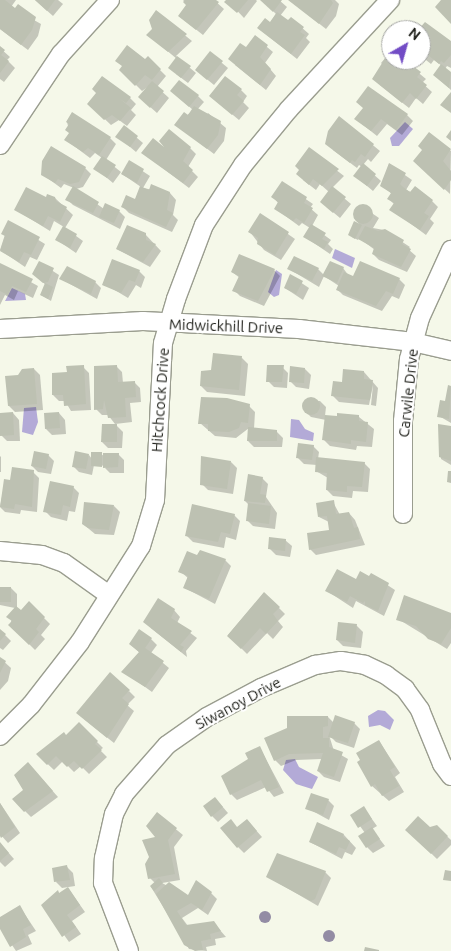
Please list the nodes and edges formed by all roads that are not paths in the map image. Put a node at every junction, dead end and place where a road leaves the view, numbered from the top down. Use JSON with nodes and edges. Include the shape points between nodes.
{"nodes":[{"id":1,"x":110,"y":0,"type":"edge"},
{"id":2,"x":390,"y":0,"type":"edge"},
{"id":3,"x":0,"y":145,"type":"edge"},
{"id":4,"x":451,"y":250,"type":"edge"},
{"id":5,"x":169,"y":325,"type":"junction"},
{"id":6,"x":0,"y":329,"type":"edge"},
{"id":7,"x":413,"y":342,"type":"junction"},
{"id":8,"x":451,"y":351,"type":"edge"},
{"id":9,"x":403,"y":514,"type":"dead end"},
{"id":10,"x":0,"y":551,"type":"edge"},
{"id":11,"x":110,"y":595,"type":"junction"},
{"id":12,"x":0,"y":736,"type":"edge"},
{"id":13,"x":451,"y":776,"type":"edge"},
{"id":14,"x":129,"y":951,"type":"edge"}],
"edges":[{"from":1,"to":3,"type":"street","via":[[62,54]]},
{"from":2,"to":5,"type":"street","name":"Hitchcock Drive","via":[[243,165],[204,225]]},
{"from":4,"to":7,"type":"street","name":"Carwile Drive","via":[[420,318]]},
{"from":5,"to":6,"type":"street","name":"Midwickhill Drive","via":[[143,321]]},
{"from":5,"to":7,"type":"street","name":"Midwickhill Drive","via":[[300,329]]},
{"from":5,"to":11,"type":"street","name":"Hitchcock Drive","via":[[163,343],[155,500],[141,546]]},
{"from":7,"to":8,"type":"street","name":"Midwickhill Drive"},
{"from":7,"to":9,"type":"street","name":"Carwile Drive","via":[[403,421]]},
{"from":10,"to":11,"type":"street","via":[[42,555],[64,563]]},
{"from":11,"to":12,"type":"street","name":"Hitchcock Drive","via":[[80,642],[31,705]]},
{"from":13,"to":14,"type":"street","name":"Siwanoy Drive","via":[[442,764],[420,710],[405,690],[386,675],[365,665],[341,661],[315,665],[261,688],[207,717],[167,745],[129,789],[114,814],[104,858],[103,883]]}]}
